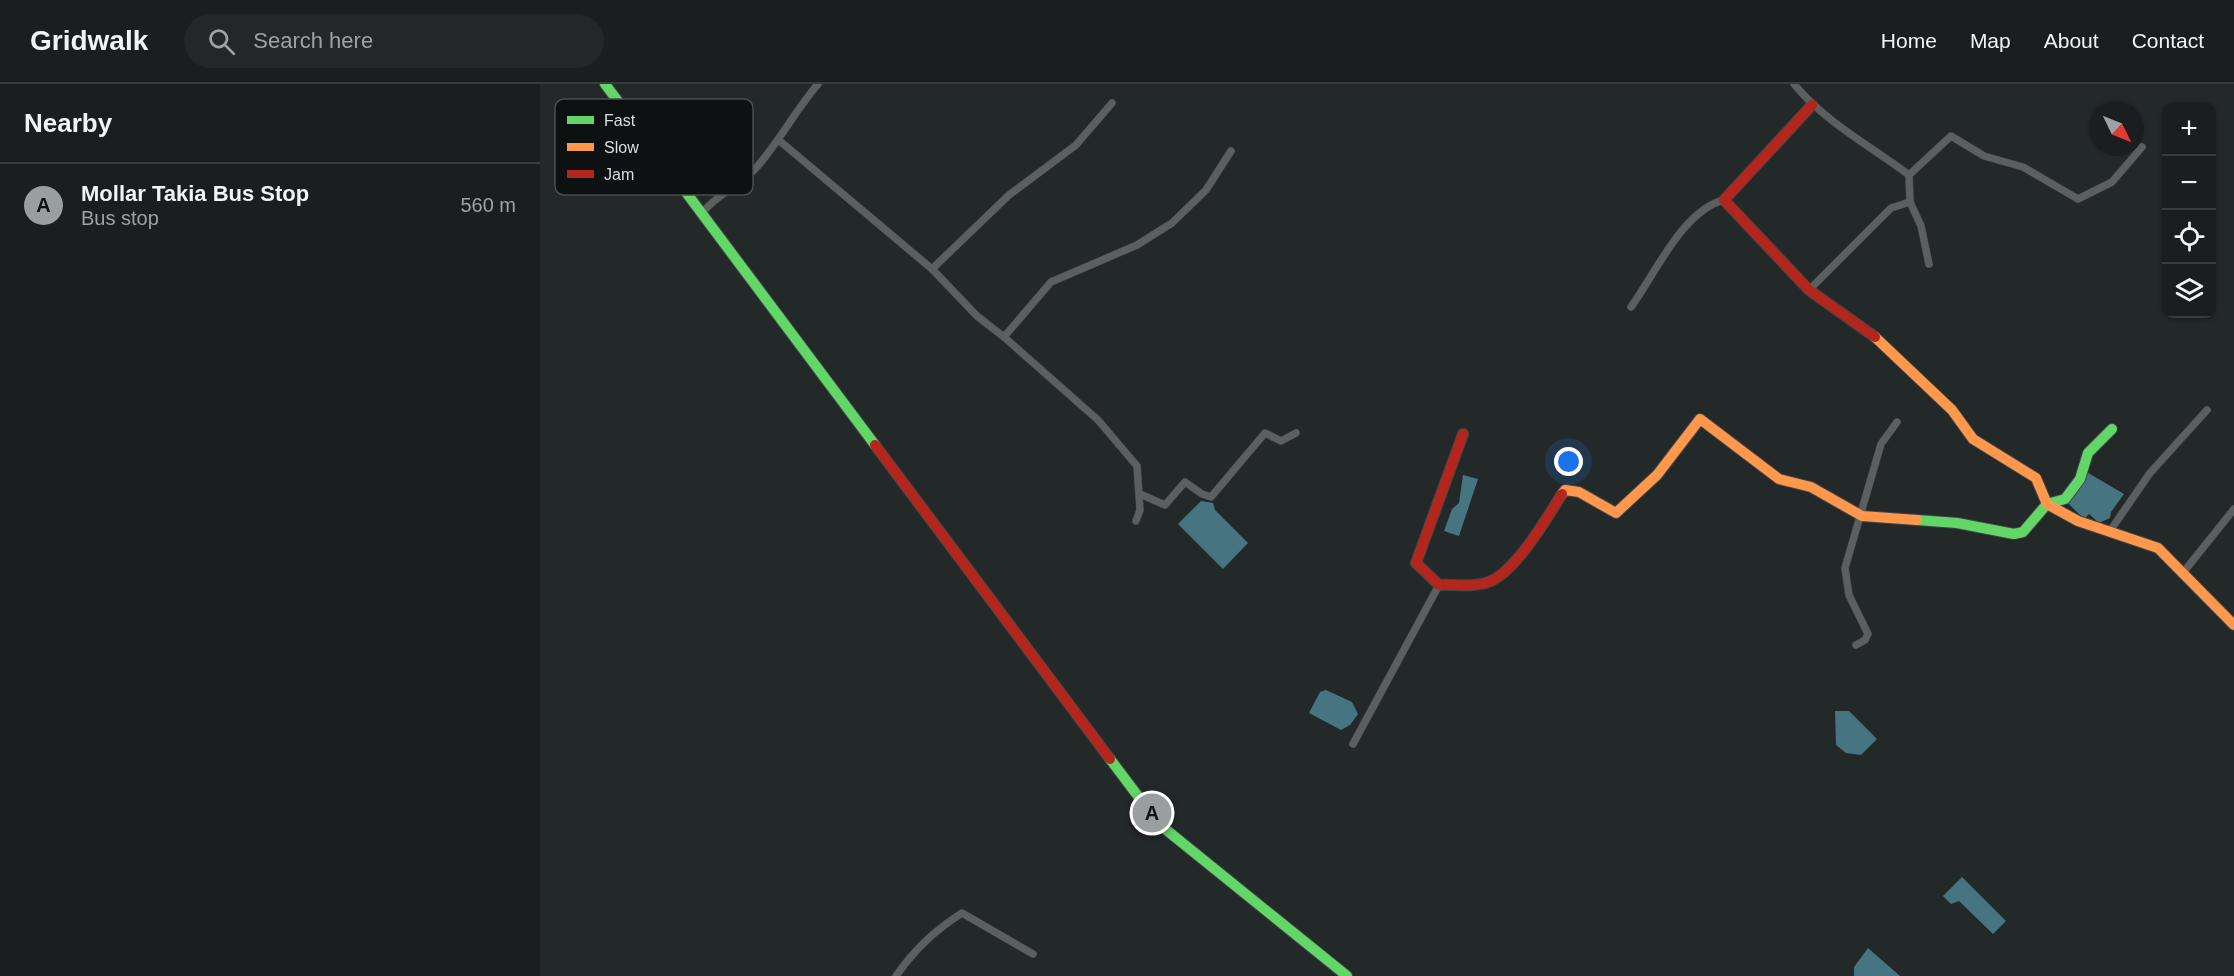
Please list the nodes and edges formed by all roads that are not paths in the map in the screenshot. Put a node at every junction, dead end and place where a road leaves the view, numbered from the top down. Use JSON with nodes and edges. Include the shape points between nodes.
{"nodes":[{"id":1,"x":605,"y":84,"type":"edge"},
{"id":2,"x":818,"y":84,"type":"edge"},
{"id":3,"x":1794,"y":84,"type":"edge"},
{"id":4,"x":616,"y":99,"type":"edge"},
{"id":5,"x":1113,"y":103,"type":"dead end"},
{"id":6,"x":1812,"y":105,"type":"junction"},
{"id":7,"x":781,"y":142,"type":"dead end"},
{"id":8,"x":1231,"y":151,"type":"dead end"},
{"id":9,"x":2134,"y":156,"type":"edge"},
{"id":10,"x":753,"y":171,"type":"edge"},
{"id":11,"x":1909,"y":175,"type":"junction"},
{"id":12,"x":688,"y":195,"type":"edge"},
{"id":13,"x":720,"y":195,"type":"edge"},
{"id":14,"x":1724,"y":200,"type":"junction"},
{"id":15,"x":1910,"y":202,"type":"junction"},
{"id":16,"x":702,"y":213,"type":"junction"},
{"id":17,"x":1929,"y":264,"type":"dead end"},
{"id":18,"x":932,"y":269,"type":"junction"},
{"id":19,"x":1809,"y":290,"type":"junction"},
{"id":20,"x":1631,"y":307,"type":"dead end"},
{"id":21,"x":1004,"y":336,"type":"junction"},
{"id":22,"x":2207,"y":410,"type":"dead end"},
{"id":23,"x":1897,"y":422,"type":"dead end"},
{"id":24,"x":2112,"y":429,"type":"dead end"},
{"id":25,"x":1296,"y":433,"type":"dead end"},
{"id":26,"x":1463,"y":434,"type":"dead end"},
{"id":27,"x":1140,"y":494,"type":"junction"},
{"id":28,"x":2047,"y":504,"type":"junction"},
{"id":29,"x":2234,"y":509,"type":"edge"},
{"id":30,"x":1862,"y":516,"type":"junction"},
{"id":31,"x":1136,"y":521,"type":"dead end"},
{"id":32,"x":2110,"y":531,"type":"junction"},
{"id":33,"x":2182,"y":574,"type":"junction"},
{"id":34,"x":1439,"y":585,"type":"junction"},
{"id":35,"x":2234,"y":625,"type":"edge"},
{"id":36,"x":1856,"y":645,"type":"dead end"},
{"id":37,"x":1353,"y":744,"type":"dead end"},
{"id":38,"x":1033,"y":954,"type":"dead end"},
{"id":39,"x":896,"y":976,"type":"edge"},
{"id":40,"x":1347,"y":976,"type":"edge"}],
"edges":[{"from":1,"to":4,"type":"street"},
{"from":2,"to":10,"type":"street"},
{"from":3,"to":6,"type":"street"},
{"from":5,"to":18,"type":"street","via":[[1076,145],[1009,195]]},
{"from":6,"to":11,"type":"street"},
{"from":6,"to":14,"type":"street"},
{"from":7,"to":18,"type":"street"},
{"from":8,"to":21,"type":"street","via":[[1206,190],[1172,223],[1137,245],[1051,282]]},
{"from":9,"to":11,"type":"street","via":[[2112,182],[2078,198],[2023,167],[1984,156],[1951,136]]},
{"from":11,"to":15,"type":"street"},
{"from":12,"to":16,"type":"street"},
{"from":13,"to":16,"type":"street"},
{"from":14,"to":19,"type":"street"},
{"from":14,"to":20,"type":"street","via":[[1710,203],[1686,226]]},
{"from":15,"to":17,"type":"street","via":[[1921,226]]},
{"from":15,"to":19,"type":"street","via":[[1891,208]]},
{"from":16,"to":40,"type":"street","via":[[1159,824]]},
{"from":18,"to":21,"type":"street","via":[[977,316]]},
{"from":19,"to":28,"type":"street","via":[[1876,338],[1952,410],[1973,439],[2036,478]]},
{"from":21,"to":27,"type":"street","via":[[1098,420],[1137,466]]},
{"from":22,"to":32,"type":"street","via":[[2150,473]]},
{"from":23,"to":30,"type":"street","via":[[1881,444]]},
{"from":24,"to":28,"type":"street","via":[[2088,453],[2080,478],[2065,499]]},
{"from":25,"to":27,"type":"street","via":[[1281,441],[1265,433],[1211,497],[1185,482],[1166,505]]},
{"from":26,"to":34,"type":"street","via":[[1416,562]]},
{"from":27,"to":31,"type":"street"},
{"from":28,"to":30,"type":"street","via":[[2023,532],[2014,534],[1957,524]]},
{"from":28,"to":32,"type":"street","via":[[2078,521]]},
{"from":29,"to":33,"type":"street"},
{"from":30,"to":34,"type":"street","via":[[1811,486],[1779,478],[1700,418],[1658,475],[1616,513],[1605,512],[1582,492],[1566,490],[1526,546],[1493,580]]},
{"from":30,"to":36,"type":"street","via":[[1845,568],[1849,595],[1868,634]]},
{"from":32,"to":33,"type":"street","via":[[2158,548]]},
{"from":33,"to":35,"type":"street"},
{"from":34,"to":37,"type":"street"},
{"from":38,"to":39,"type":"street","via":[[962,913],[914,950]]}]}
